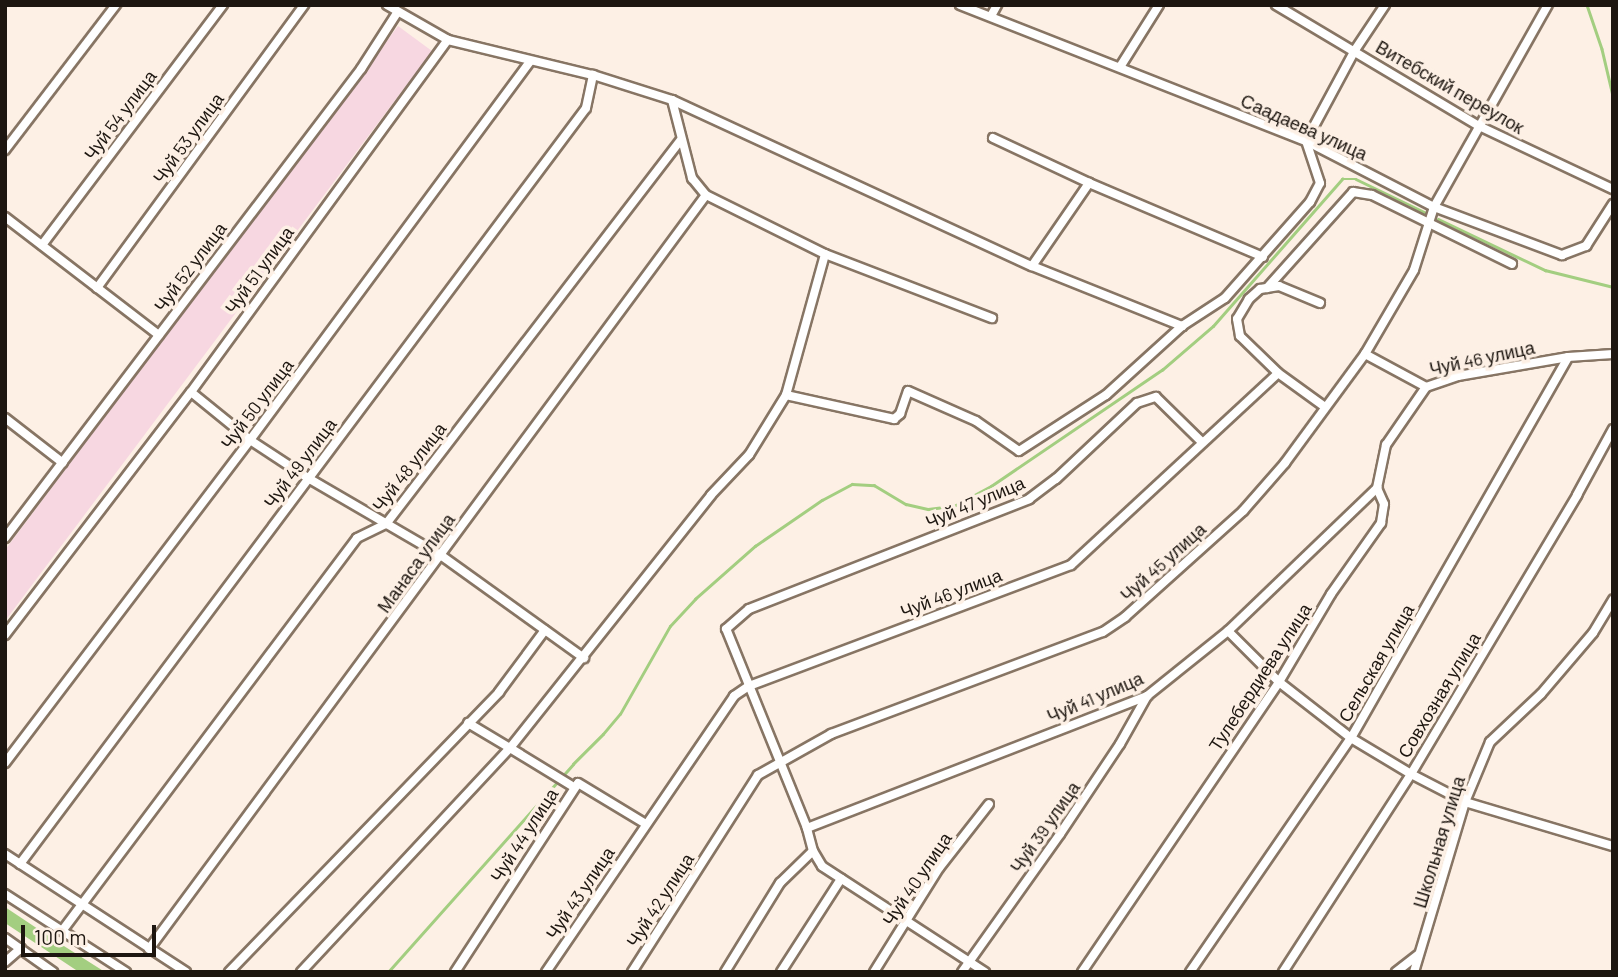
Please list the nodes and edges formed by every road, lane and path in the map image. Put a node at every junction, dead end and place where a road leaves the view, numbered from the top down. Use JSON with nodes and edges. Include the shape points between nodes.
{"nodes":[{"id":1,"x":116,"y":5,"type":"edge"},
{"id":2,"x":223,"y":5,"type":"edge"},
{"id":3,"x":304,"y":5,"type":"edge"},
{"id":4,"x":387,"y":5,"type":"edge"},
{"id":5,"x":961,"y":5,"type":"edge"},
{"id":6,"x":997,"y":5,"type":"edge"},
{"id":7,"x":1159,"y":5,"type":"edge"},
{"id":8,"x":1276,"y":5,"type":"edge"},
{"id":9,"x":1385,"y":5,"type":"edge"},
{"id":10,"x":1548,"y":5,"type":"edge"},
{"id":11,"x":397,"y":13,"type":"junction"},
{"id":12,"x":991,"y":16,"type":"junction"},
{"id":13,"x":448,"y":40,"type":"junction"},
{"id":14,"x":1355,"y":50,"type":"junction"},
{"id":15,"x":530,"y":62,"type":"junction"},
{"id":16,"x":1120,"y":67,"type":"junction"},
{"id":17,"x":593,"y":75,"type":"junction"},
{"id":18,"x":672,"y":100,"type":"junction"},
{"id":19,"x":1479,"y":126,"type":"junction"},
{"id":20,"x":993,"y":138,"type":"dead end"},
{"id":21,"x":680,"y":141,"type":"junction"},
{"id":22,"x":1306,"y":141,"type":"junction"},
{"id":23,"x":5,"y":150,"type":"edge"},
{"id":24,"x":1089,"y":183,"type":"junction"},
{"id":25,"x":1613,"y":189,"type":"edge"},
{"id":26,"x":706,"y":195,"type":"junction"},
{"id":27,"x":1613,"y":204,"type":"edge"},
{"id":28,"x":1434,"y":207,"type":"junction"},
{"id":29,"x":5,"y":217,"type":"edge"},
{"id":30,"x":1430,"y":225,"type":"junction"},
{"id":31,"x":42,"y":244,"type":"junction"},
{"id":32,"x":825,"y":254,"type":"junction"},
{"id":33,"x":1263,"y":257,"type":"junction"},
{"id":34,"x":1512,"y":264,"type":"dead end"},
{"id":35,"x":1032,"y":266,"type":"junction"},
{"id":36,"x":97,"y":288,"type":"junction"},
{"id":37,"x":1267,"y":288,"type":"junction"},
{"id":38,"x":1320,"y":303,"type":"dead end"},
{"id":39,"x":992,"y":318,"type":"dead end"},
{"id":40,"x":1182,"y":326,"type":"junction"},
{"id":41,"x":159,"y":335,"type":"junction"},
{"id":42,"x":1366,"y":354,"type":"junction"},
{"id":43,"x":1613,"y":354,"type":"edge"},
{"id":44,"x":1568,"y":357,"type":"junction"},
{"id":45,"x":1279,"y":373,"type":"junction"},
{"id":46,"x":1426,"y":387,"type":"junction"},
{"id":47,"x":191,"y":392,"type":"junction"},
{"id":48,"x":786,"y":395,"type":"junction"},
{"id":49,"x":1325,"y":407,"type":"junction"},
{"id":50,"x":5,"y":418,"type":"edge"},
{"id":51,"x":1613,"y":429,"type":"edge"},
{"id":52,"x":250,"y":440,"type":"junction"},
{"id":53,"x":1202,"y":442,"type":"junction"},
{"id":54,"x":63,"y":463,"type":"junction"},
{"id":55,"x":308,"y":478,"type":"junction"},
{"id":56,"x":1377,"y":488,"type":"junction"},
{"id":57,"x":386,"y":524,"type":"junction"},
{"id":58,"x":5,"y":538,"type":"edge"},
{"id":59,"x":442,"y":556,"type":"junction"},
{"id":60,"x":1613,"y":600,"type":"edge"},
{"id":61,"x":545,"y":630,"type":"junction"},
{"id":62,"x":1227,"y":631,"type":"junction"},
{"id":63,"x":5,"y":635,"type":"edge"},
{"id":64,"x":584,"y":658,"type":"junction"},
{"id":65,"x":1279,"y":682,"type":"junction"},
{"id":66,"x":749,"y":686,"type":"junction"},
{"id":67,"x":1147,"y":696,"type":"junction"},
{"id":68,"x":468,"y":723,"type":"junction"},
{"id":69,"x":1351,"y":738,"type":"junction"},
{"id":70,"x":510,"y":748,"type":"junction"},
{"id":71,"x":780,"y":762,"type":"junction"},
{"id":72,"x":5,"y":763,"type":"edge"},
{"id":73,"x":1411,"y":774,"type":"junction"},
{"id":74,"x":574,"y":788,"type":"junction"},
{"id":75,"x":1465,"y":802,"type":"junction"},
{"id":76,"x":989,"y":804,"type":"dead end"},
{"id":77,"x":644,"y":827,"type":"junction"},
{"id":78,"x":807,"y":828,"type":"junction"},
{"id":79,"x":715,"y":845,"type":"joint"},
{"id":80,"x":1613,"y":846,"type":"edge"},
{"id":81,"x":813,"y":851,"type":"junction"},
{"id":82,"x":5,"y":854,"type":"edge"},
{"id":83,"x":20,"y":864,"type":"junction"},
{"id":84,"x":841,"y":878,"type":"junction"},
{"id":85,"x":5,"y":894,"type":"edge"},
{"id":86,"x":81,"y":904,"type":"junction"},
{"id":87,"x":908,"y":922,"type":"junction"},
{"id":88,"x":62,"y":931,"type":"junction"},
{"id":89,"x":5,"y":938,"type":"edge"},
{"id":90,"x":20,"y":948,"type":"junction"},
{"id":91,"x":149,"y":949,"type":"junction"},
{"id":92,"x":1422,"y":953,"type":"junction"},
{"id":93,"x":969,"y":961,"type":"junction"},
{"id":94,"x":5,"y":962,"type":"edge"},
{"id":95,"x":1087,"y":964,"type":"junction"},
{"id":96,"x":53,"y":972,"type":"edge"},
{"id":97,"x":126,"y":972,"type":"edge"},
{"id":98,"x":186,"y":972,"type":"edge"},
{"id":99,"x":229,"y":972,"type":"edge"},
{"id":100,"x":301,"y":972,"type":"edge"},
{"id":101,"x":455,"y":972,"type":"edge"},
{"id":102,"x":546,"y":972,"type":"edge"},
{"id":103,"x":632,"y":972,"type":"edge"},
{"id":104,"x":725,"y":972,"type":"edge"},
{"id":105,"x":781,"y":972,"type":"edge"},
{"id":106,"x":874,"y":972,"type":"edge"},
{"id":107,"x":962,"y":972,"type":"edge"},
{"id":108,"x":985,"y":972,"type":"edge"},
{"id":109,"x":1082,"y":972,"type":"edge"},
{"id":110,"x":1096,"y":972,"type":"edge"},
{"id":111,"x":1190,"y":972,"type":"edge"},
{"id":112,"x":1283,"y":972,"type":"edge"},
{"id":113,"x":1396,"y":972,"type":"edge"},
{"id":114,"x":1414,"y":972,"type":"edge"}],
"edges":[{"from":1,"to":23,"type":"street"},
{"from":2,"to":31,"type":"street","name":"Чуй 54 улица"},
{"from":3,"to":36,"type":"street","name":"Чуй 53 улица"},
{"from":4,"to":11,"type":"street"},
{"from":5,"to":12,"type":"street","name":"Саадаева улица"},
{"from":6,"to":12,"type":"street"},
{"from":7,"to":16,"type":"street"},
{"from":8,"to":14,"type":"street","name":"Витебский переулок"},
{"from":9,"to":14,"type":"street"},
{"from":10,"to":19,"type":"street"},
{"from":11,"to":13,"type":"street"},
{"from":11,"to":41,"type":"street","name":"Чуй 52 улица","via":[[361,69]]},
{"from":12,"to":16,"type":"street","name":"Саадаева улица"},
{"from":13,"to":15,"type":"street"},
{"from":13,"to":47,"type":"street","name":"Чуй 51 улица"},
{"from":14,"to":19,"type":"street","name":"Витебский переулок"},
{"from":14,"to":22,"type":"street"},
{"from":15,"to":17,"type":"street"},
{"from":15,"to":52,"type":"street","name":"Чуй 50 улица"},
{"from":16,"to":22,"type":"street","name":"Саадаева улица"},
{"from":17,"to":18,"type":"street"},
{"from":17,"to":55,"type":"street","name":"Чуй 49 улица","via":[[586,108]]},
{"from":18,"to":21,"type":"street"},
{"from":18,"to":35,"type":"street"},
{"from":19,"to":25,"type":"street","name":"Витебский переулок"},
{"from":19,"to":28,"type":"street","name":"Чуй 45 улица"},
{"from":20,"to":24,"type":"street"},
{"from":21,"to":26,"type":"street","via":[[692,178]]},
{"from":21,"to":57,"type":"street","name":"Чуй 48 улица"},
{"from":22,"to":28,"type":"street","name":"Саадаева улица"},
{"from":22,"to":33,"type":"street","via":[[1320,183],[1310,202]]},
{"from":24,"to":33,"type":"street"},
{"from":24,"to":35,"type":"street"},
{"from":26,"to":32,"type":"street"},
{"from":26,"to":59,"type":"street","name":"Манаса улица"},
{"from":27,"to":28,"type":"street","name":"Саадаева улица","via":[[1586,246],[1562,255]]},
{"from":28,"to":30,"type":"street","name":"Чуй 45 улица"},
{"from":29,"to":31,"type":"street"},
{"from":30,"to":34,"type":"street"},
{"from":30,"to":37,"type":"street","via":[[1372,195],[1353,192]]},
{"from":30,"to":42,"type":"street","name":"Чуй 45 улица","via":[[1414,270]]},
{"from":31,"to":36,"type":"street"},
{"from":32,"to":39,"type":"street"},
{"from":32,"to":48,"type":"street"},
{"from":33,"to":40,"type":"street","via":[[1225,298]]},
{"from":35,"to":40,"type":"street"},
{"from":36,"to":41,"type":"street"},
{"from":37,"to":38,"type":"street","via":[[1279,286]]},
{"from":37,"to":45,"type":"street","via":[[1249,299],[1237,319],[1240,336]]},
{"from":40,"to":48,"type":"street","via":[[1106,395],[1019,451],[976,421],[908,391],[901,414],[894,419]]},
{"from":41,"to":54,"type":"street","name":"Чуй 52 улица"},
{"from":42,"to":46,"type":"street","name":"Чуй 46 улица"},
{"from":42,"to":49,"type":"street","name":"Чуй 45 улица"},
{"from":43,"to":44,"type":"street","name":"Чуй 46 улица"},
{"from":44,"to":46,"type":"street","name":"Чуй 46 улица","via":[[1458,376]]},
{"from":44,"to":69,"type":"street","name":"Сельская улица"},
{"from":45,"to":49,"type":"street"},
{"from":45,"to":53,"type":"street","name":"Чуй 46 улица"},
{"from":46,"to":56,"type":"street","name":"Тулебердиева улица","via":[[1386,444]]},
{"from":47,"to":52,"type":"street"},
{"from":47,"to":63,"type":"street","name":"Чуй 51 улица"},
{"from":48,"to":64,"type":"street","via":[[749,455],[711,495]]},
{"from":49,"to":71,"type":"street","name":"Чуй 45 улица","via":[[1243,511],[1103,632],[831,734]]},
{"from":50,"to":54,"type":"street"},
{"from":51,"to":73,"type":"street","name":"Совхозная улица"},
{"from":52,"to":55,"type":"street"},
{"from":52,"to":72,"type":"street","name":"Чуй 50 улица"},
{"from":53,"to":66,"type":"street","name":"Чуй 46 улица","via":[[1071,565]]},
{"from":53,"to":66,"type":"street","name":"Чуй 47 улица","via":[[1156,397],[1137,403],[1029,499],[749,609],[726,629]]},
{"from":54,"to":58,"type":"street","name":"Чуй 52 улица"},
{"from":55,"to":57,"type":"street"},
{"from":55,"to":83,"type":"street","name":"Чуй 49 улица"},
{"from":56,"to":62,"type":"street","name":"Чуй 41 улица"},
{"from":56,"to":65,"type":"street","name":"Тулебердиева улица","via":[[1384,504],[1381,523],[1331,594]]},
{"from":57,"to":59,"type":"street"},
{"from":57,"to":86,"type":"street","name":"Чуй 48 улица","via":[[357,538]]},
{"from":59,"to":61,"type":"street"},
{"from":59,"to":91,"type":"street","name":"Манаса улица"},
{"from":60,"to":75,"type":"street","name":"Школьная улица","via":[[1593,633],[1541,694],[1490,741]]},
{"from":61,"to":64,"type":"street"},
{"from":61,"to":68,"type":"street","via":[[499,692]]},
{"from":62,"to":65,"type":"street"},
{"from":62,"to":67,"type":"street","name":"Чуй 41 улица"},
{"from":64,"to":70,"type":"street"},
{"from":65,"to":69,"type":"street"},
{"from":65,"to":95,"type":"street","name":"Тулебердиева улица"},
{"from":66,"to":71,"type":"street"},
{"from":66,"to":77,"type":"street","name":"Чуй 46 улица","via":[[734,696]]},
{"from":67,"to":78,"type":"street","name":"Чуй 41 улица"},
{"from":67,"to":93,"type":"street","name":"Чуй 39 улица","via":[[1060,834]]},
{"from":68,"to":70,"type":"street"},
{"from":68,"to":99,"type":"street"},
{"from":69,"to":73,"type":"street"},
{"from":69,"to":111,"type":"street","name":"Сельская улица"},
{"from":70,"to":74,"type":"street"},
{"from":70,"to":100,"type":"street"},
{"from":71,"to":78,"type":"street"},
{"from":71,"to":79,"type":"street","name":"Чуй 45 улица","via":[[758,775]]},
{"from":73,"to":75,"type":"street"},
{"from":73,"to":112,"type":"street","name":"Совхозная улица"},
{"from":74,"to":77,"type":"street","name":"Чуй 44 улица","via":[[578,783],[589,786]]},
{"from":74,"to":101,"type":"street","name":"Чуй 44 улица"},
{"from":75,"to":80,"type":"street"},
{"from":75,"to":92,"type":"street","name":"Школьная улица"},
{"from":76,"to":87,"type":"street","name":"Чуй 40 улица","via":[[939,868]]},
{"from":77,"to":102,"type":"street","name":"Чуй 43 улица"},
{"from":78,"to":81,"type":"street"},
{"from":79,"to":103,"type":"street","name":"Чуй 42 улица"},
{"from":81,"to":84,"type":"street","via":[[822,866]]},
{"from":81,"to":104,"type":"street","via":[[780,883]]},
{"from":82,"to":83,"type":"street"},
{"from":83,"to":86,"type":"street"},
{"from":84,"to":87,"type":"street"},
{"from":84,"to":105,"type":"street"},
{"from":85,"to":88,"type":"street"},
{"from":86,"to":88,"type":"street","name":"Чуй 48 улица"},
{"from":86,"to":91,"type":"street"},
{"from":87,"to":93,"type":"street"},
{"from":87,"to":106,"type":"street","name":"Чуй 40 улица"},
{"from":88,"to":97,"type":"street"},
{"from":89,"to":90,"type":"street"},
{"from":90,"to":94,"type":"street"},
{"from":90,"to":96,"type":"street"},
{"from":91,"to":98,"type":"street"},
{"from":92,"to":113,"type":"street"},
{"from":92,"to":114,"type":"street","name":"Школьная улица"},
{"from":93,"to":107,"type":"street","name":"Чуй 39 улица"},
{"from":93,"to":108,"type":"street"},
{"from":95,"to":109,"type":"street","name":"Тулебердиева улица"},
{"from":95,"to":110,"type":"street"}]}
